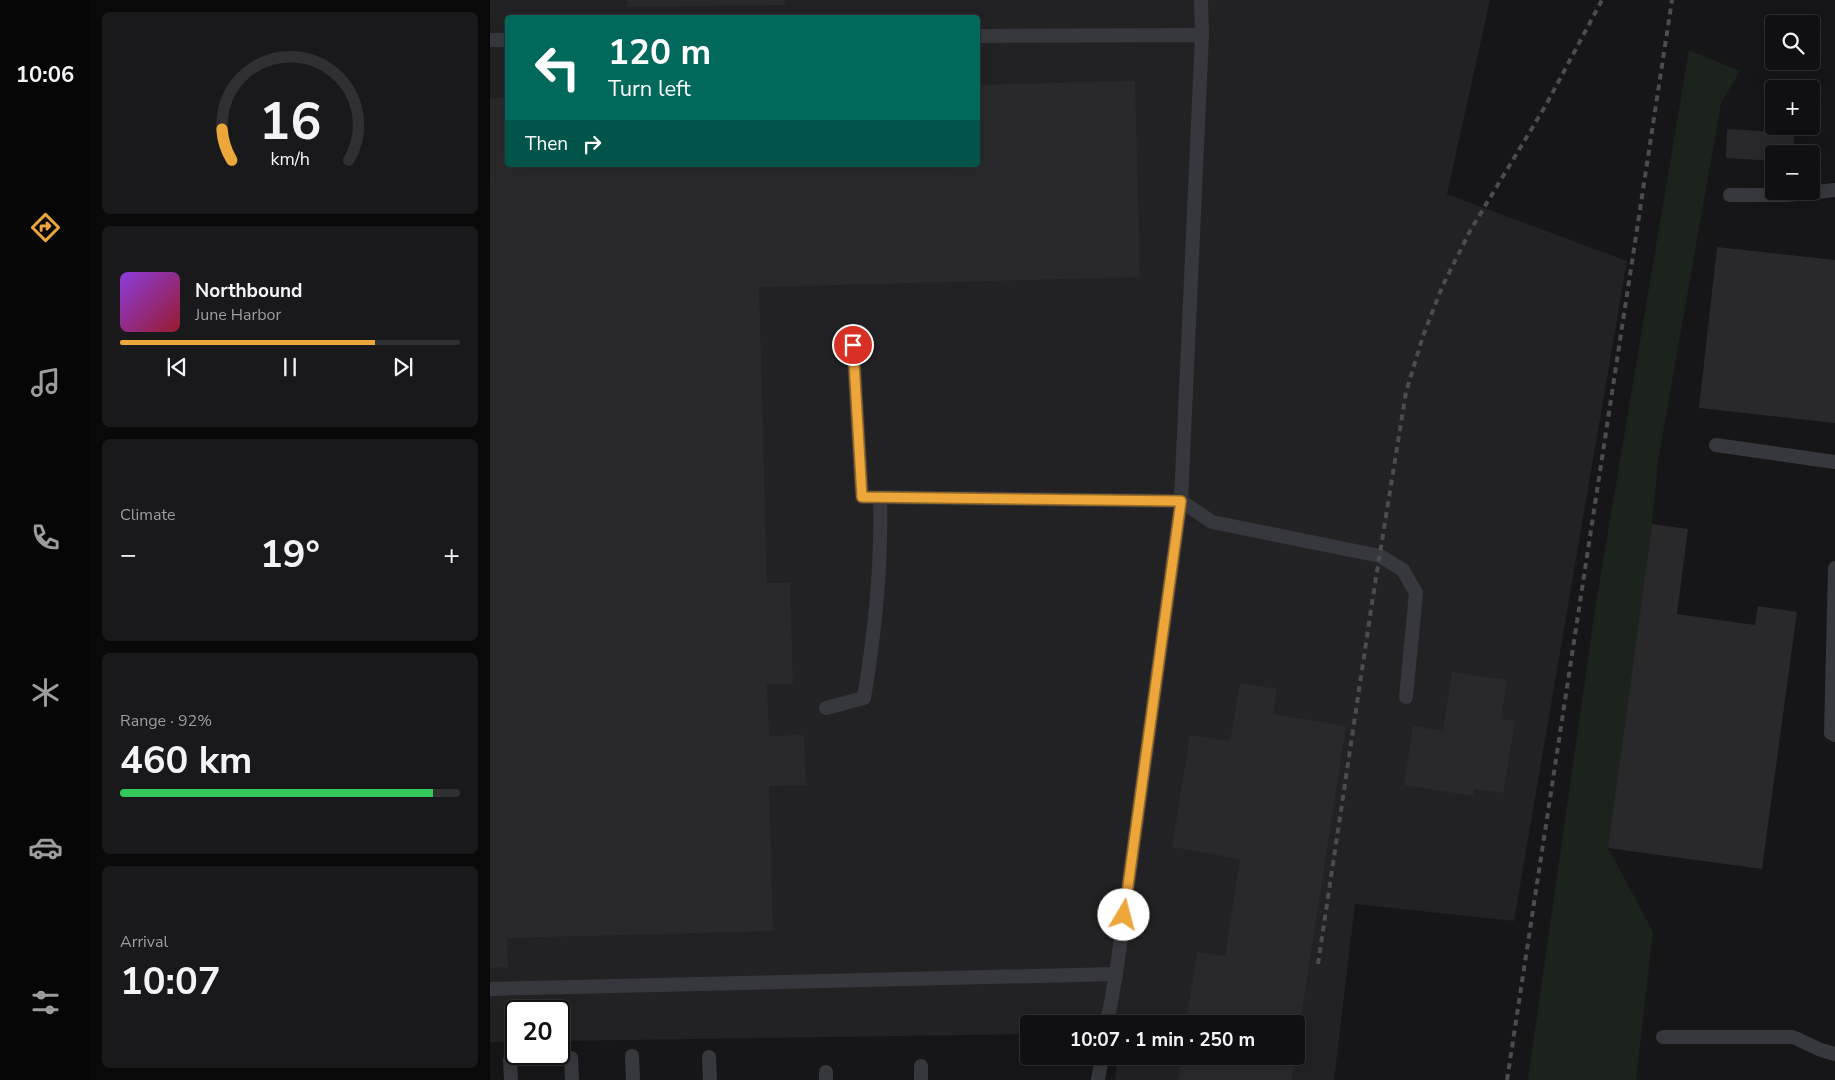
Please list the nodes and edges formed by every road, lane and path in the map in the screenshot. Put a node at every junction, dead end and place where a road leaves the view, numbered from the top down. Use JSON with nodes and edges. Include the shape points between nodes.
{"nodes":[{"id":1,"x":1201,"y":0,"type":"edge"},
{"id":2,"x":1202,"y":35,"type":"junction"},
{"id":3,"x":980,"y":36,"type":"edge"},
{"id":4,"x":490,"y":40,"type":"edge"},
{"id":5,"x":505,"y":40,"type":"edge"},
{"id":6,"x":1835,"y":190,"type":"edge"},
{"id":7,"x":1730,"y":195,"type":"dead end"},
{"id":8,"x":853,"y":345,"type":"dead end"},
{"id":9,"x":1716,"y":445,"type":"dead end"},
{"id":10,"x":1835,"y":462,"type":"edge"},
{"id":11,"x":880,"y":498,"type":"junction"},
{"id":12,"x":1181,"y":501,"type":"junction"},
{"id":13,"x":1835,"y":568,"type":"edge"},
{"id":14,"x":1406,"y":697,"type":"dead end"},
{"id":15,"x":826,"y":708,"type":"dead end"},
{"id":16,"x":1835,"y":735,"type":"edge"},
{"id":17,"x":1116,"y":974,"type":"junction"},
{"id":18,"x":490,"y":989,"type":"edge"},
{"id":19,"x":1109,"y":1015,"type":"edge"},
{"id":20,"x":1663,"y":1037,"type":"dead end"},
{"id":21,"x":1835,"y":1054,"type":"edge"},
{"id":22,"x":632,"y":1056,"type":"dead end"},
{"id":23,"x":709,"y":1057,"type":"dead end"},
{"id":24,"x":571,"y":1058,"type":"dead end"},
{"id":25,"x":510,"y":1065,"type":"edge"},
{"id":26,"x":1100,"y":1065,"type":"edge"},
{"id":27,"x":921,"y":1066,"type":"dead end"},
{"id":28,"x":511,"y":1080,"type":"edge"},
{"id":29,"x":572,"y":1080,"type":"edge"},
{"id":30,"x":633,"y":1080,"type":"edge"},
{"id":31,"x":710,"y":1080,"type":"edge"},
{"id":32,"x":921,"y":1080,"type":"edge"},
{"id":33,"x":1098,"y":1080,"type":"edge"}],
"edges":[{"from":1,"to":2,"type":"lane"},
{"from":2,"to":3,"type":"lane"},
{"from":2,"to":12,"type":"lane"},
{"from":4,"to":5,"type":"lane"},
{"from":6,"to":7,"type":"lane","via":[[1787,195]]},
{"from":8,"to":11,"type":"lane","via":[[862,497]]},
{"from":9,"to":10,"type":"lane"},
{"from":11,"to":12,"type":"lane"},
{"from":11,"to":15,"type":"lane","via":[[875,627],[864,698]]},
{"from":12,"to":14,"type":"lane","via":[[1212,522],[1380,556],[1403,570],[1416,593]]},
{"from":12,"to":17,"type":"lane"},
{"from":13,"to":16,"type":"lane","via":[[1831,733]]},
{"from":17,"to":18,"type":"lane"},
{"from":17,"to":19,"type":"lane"},
{"from":20,"to":21,"type":"lane","via":[[1792,1037]]},
{"from":22,"to":30,"type":"lane"},
{"from":23,"to":31,"type":"lane"},
{"from":24,"to":29,"type":"lane"},
{"from":25,"to":28,"type":"lane"},
{"from":26,"to":33,"type":"lane"},
{"from":27,"to":32,"type":"lane"}]}
